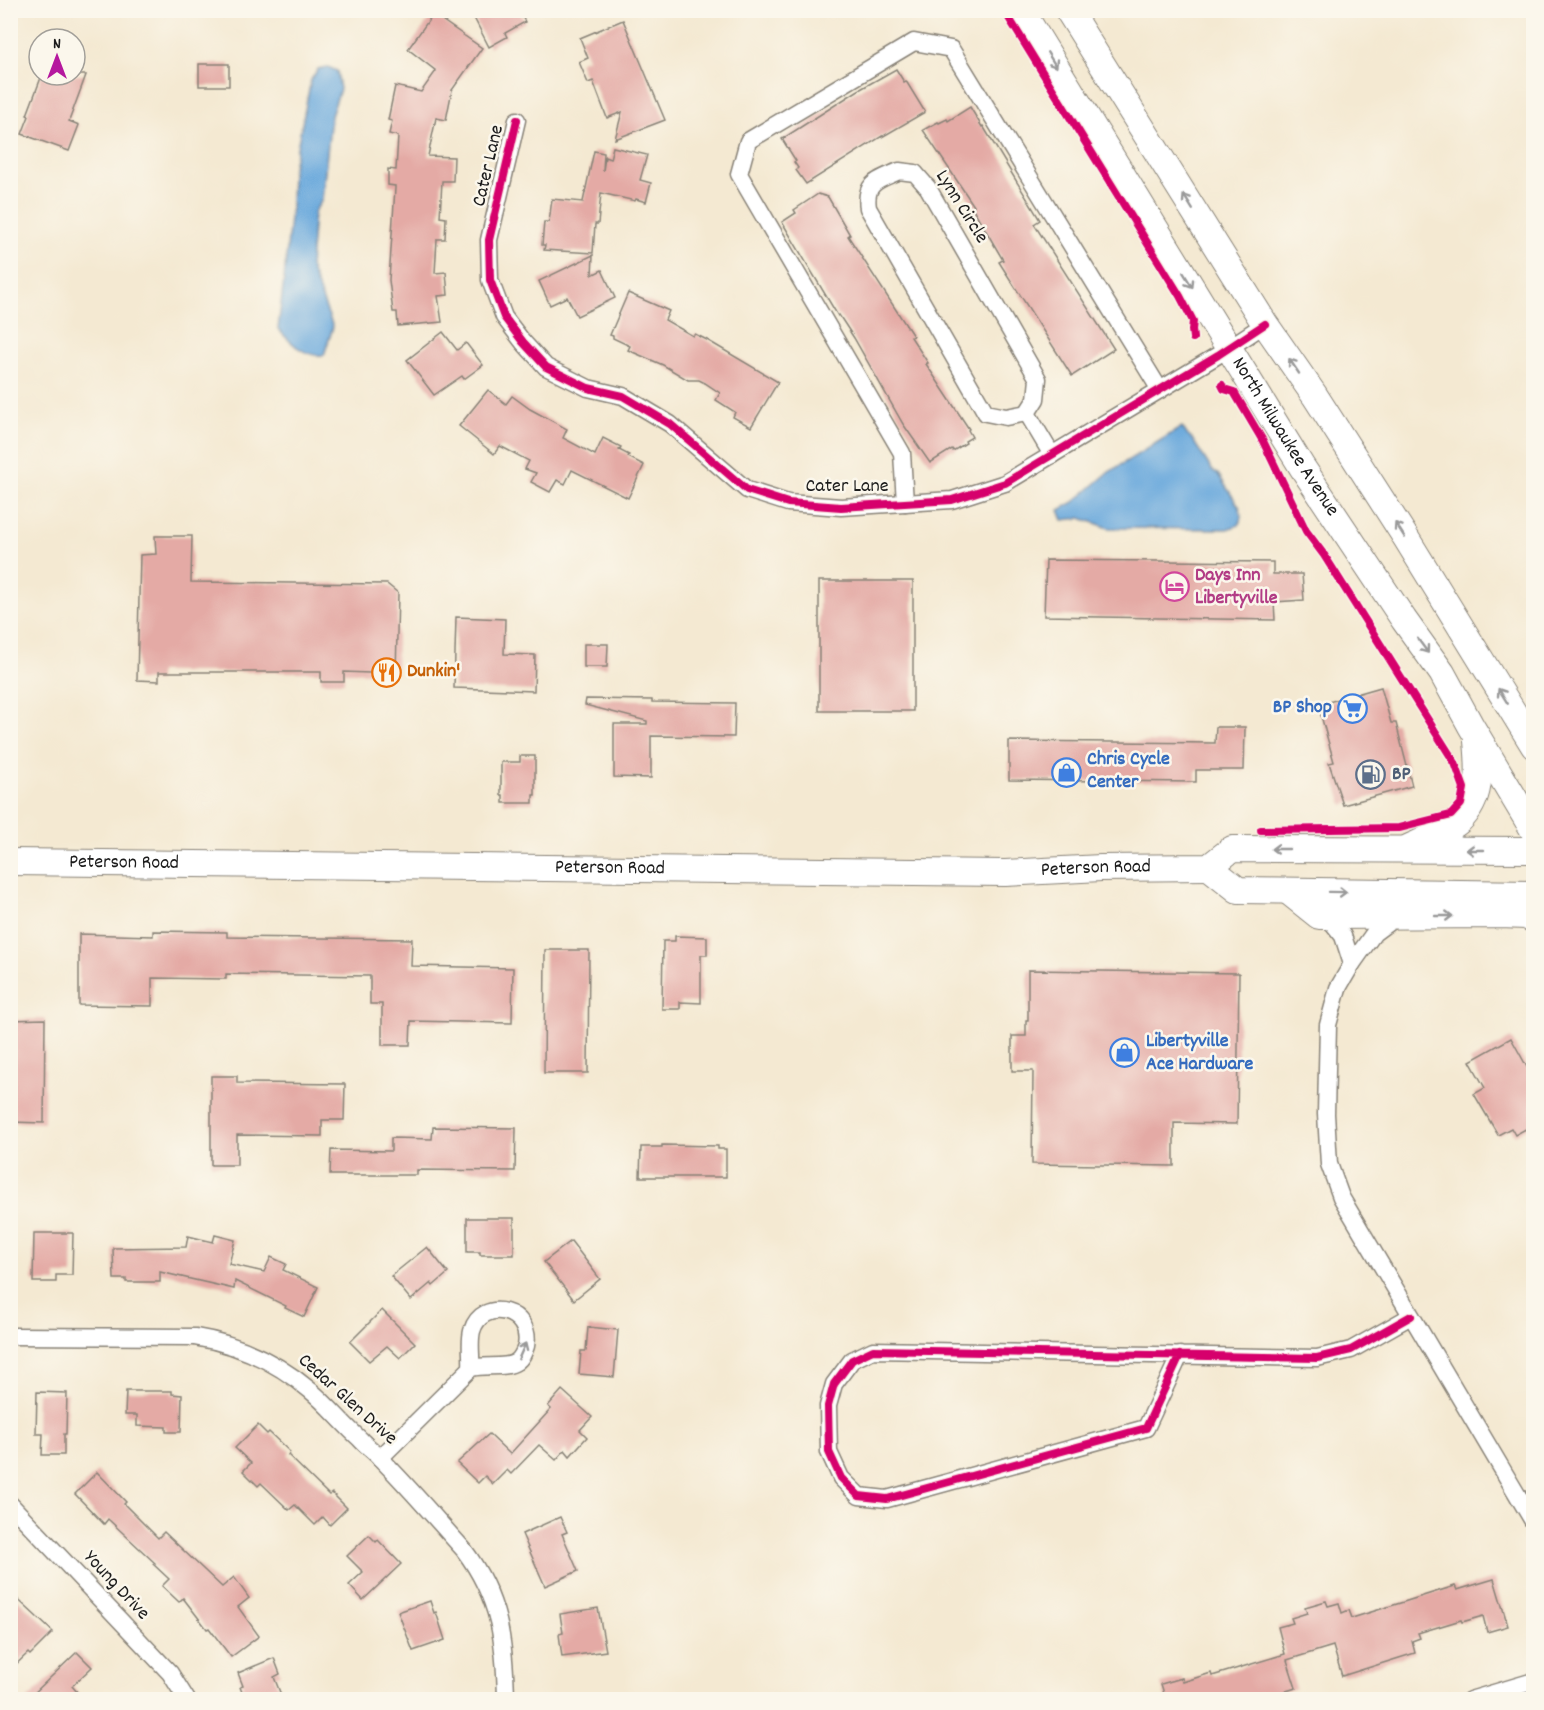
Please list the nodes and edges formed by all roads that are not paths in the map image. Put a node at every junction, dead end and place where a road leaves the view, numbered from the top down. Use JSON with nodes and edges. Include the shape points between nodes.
{"nodes":[{"id":1,"x":1021,"y":10,"type":"edge"},
{"id":2,"x":1068,"y":10,"type":"edge"},
{"id":3,"x":517,"y":120,"type":"dead end"},
{"id":4,"x":1265,"y":324,"type":"junction"},
{"id":5,"x":1229,"y":348,"type":"junction"},
{"id":6,"x":1160,"y":390,"type":"junction"},
{"id":7,"x":1027,"y":413,"type":"junction"},
{"id":8,"x":1052,"y":455,"type":"junction"},
{"id":9,"x":905,"y":503,"type":"junction"},
{"id":10,"x":1476,"y":735,"type":"junction"},
{"id":11,"x":1530,"y":738,"type":"edge"},
{"id":12,"x":1533,"y":831,"type":"edge"},
{"id":13,"x":1404,"y":850,"type":"junction"},
{"id":14,"x":1533,"y":850,"type":"edge"},
{"id":15,"x":10,"y":862,"type":"edge"},
{"id":16,"x":1209,"y":867,"type":"junction"},
{"id":17,"x":1289,"y":892,"type":"junction"},
{"id":18,"x":1533,"y":894,"type":"edge"},
{"id":19,"x":1327,"y":916,"type":"junction"},
{"id":20,"x":1397,"y":916,"type":"junction"},
{"id":21,"x":1533,"y":920,"type":"edge"},
{"id":22,"x":1352,"y":964,"type":"junction"},
{"id":23,"x":1411,"y":1316,"type":"junction"},
{"id":24,"x":10,"y":1336,"type":"edge"},
{"id":25,"x":1180,"y":1355,"type":"junction"},
{"id":26,"x":471,"y":1368,"type":"dead end"},
{"id":27,"x":380,"y":1458,"type":"junction"},
{"id":28,"x":10,"y":1504,"type":"edge"},
{"id":29,"x":1533,"y":1523,"type":"edge"},
{"id":30,"x":1533,"y":1681,"type":"edge"},
{"id":31,"x":187,"y":1700,"type":"edge"},
{"id":32,"x":506,"y":1700,"type":"edge"},
{"id":33,"x":1470,"y":1700,"type":"edge"}],
"edges":[{"from":1,"to":5,"type":"main road","name":"North Milwaukee Avenue","one_way":true},
{"from":4,"to":2,"type":"main road","one_way":true},
{"from":3,"to":9,"type":"street","name":"Cater Lane","via":[[489,240],[490,280],[504,317],[546,367],[588,388],[623,396],[670,424],[747,490],[788,503],[841,507]]},
{"from":4,"to":5,"type":"street","name":"Cater Lane"},
{"from":11,"to":4,"type":"main road","one_way":true,"via":[[1394,519]]},
{"from":5,"to":6,"type":"street","name":"Cater Lane"},
{"from":5,"to":10,"type":"main road","name":"North Milwaukee Avenue","one_way":true,"via":[[1302,467],[1442,673]]},
{"from":6,"to":8,"type":"street","name":"Cater Lane"},
{"from":6,"to":9,"type":"street","via":[[951,49],[914,42],[748,141],[739,174],[902,453]]},
{"from":7,"to":7,"type":"street","name":"Lynn Circle","via":[[1006,417],[986,413],[868,208],[866,196],[873,184],[899,171],[915,173],[928,188],[1038,379],[1036,399]]},
{"from":7,"to":8,"type":"street"},
{"from":8,"to":9,"type":"street","name":"Cater Lane","via":[[1005,483],[952,500]]},
{"from":10,"to":12,"type":"main road","name":"North Milwaukee Avenue"},
{"from":10,"to":13,"type":"main road","via":[[1480,773],[1473,805],[1458,823]]},
{"from":14,"to":13,"type":"main road","one_way":true},
{"from":13,"to":16,"type":"main road","one_way":true,"via":[[1232,849]]},
{"from":15,"to":16,"type":"main road","name":"Peterson Road","via":[[1005,873]]},
{"from":16,"to":17,"type":"main road","via":[[1238,890]]},
{"from":17,"to":18,"type":"main road","one_way":true},
{"from":17,"to":19,"type":"main road","via":[[1319,916]]},
{"from":19,"to":20,"type":"main road"},
{"from":19,"to":22,"type":"street","via":[[1343,936]]},
{"from":20,"to":21,"type":"main road","one_way":true,"via":[[1527,916]]},
{"from":20,"to":22,"type":"street","via":[[1374,933]]},
{"from":22,"to":23,"type":"street","via":[[1338,988],[1328,1025],[1329,1164],[1341,1197]]},
{"from":23,"to":25,"type":"street","via":[[1351,1350],[1317,1358]]},
{"from":23,"to":29,"type":"street"},
{"from":24,"to":27,"type":"street","name":"Cedar Glen Drive","via":[[195,1337],[224,1342],[287,1372],[312,1391]]},
{"from":25,"to":25,"type":"street","via":[[873,1350],[852,1360],[834,1384],[828,1406],[829,1452],[841,1478],[859,1496],[888,1499],[1146,1428]]},
{"from":26,"to":27,"type":"street"},
{"from":27,"to":32,"type":"street","name":"Cedar Glen Drive","via":[[464,1550],[480,1573],[502,1637]]},
{"from":28,"to":31,"type":"street","name":"Young Drive","via":[[170,1673]]},
{"from":30,"to":33,"type":"street"}]}
